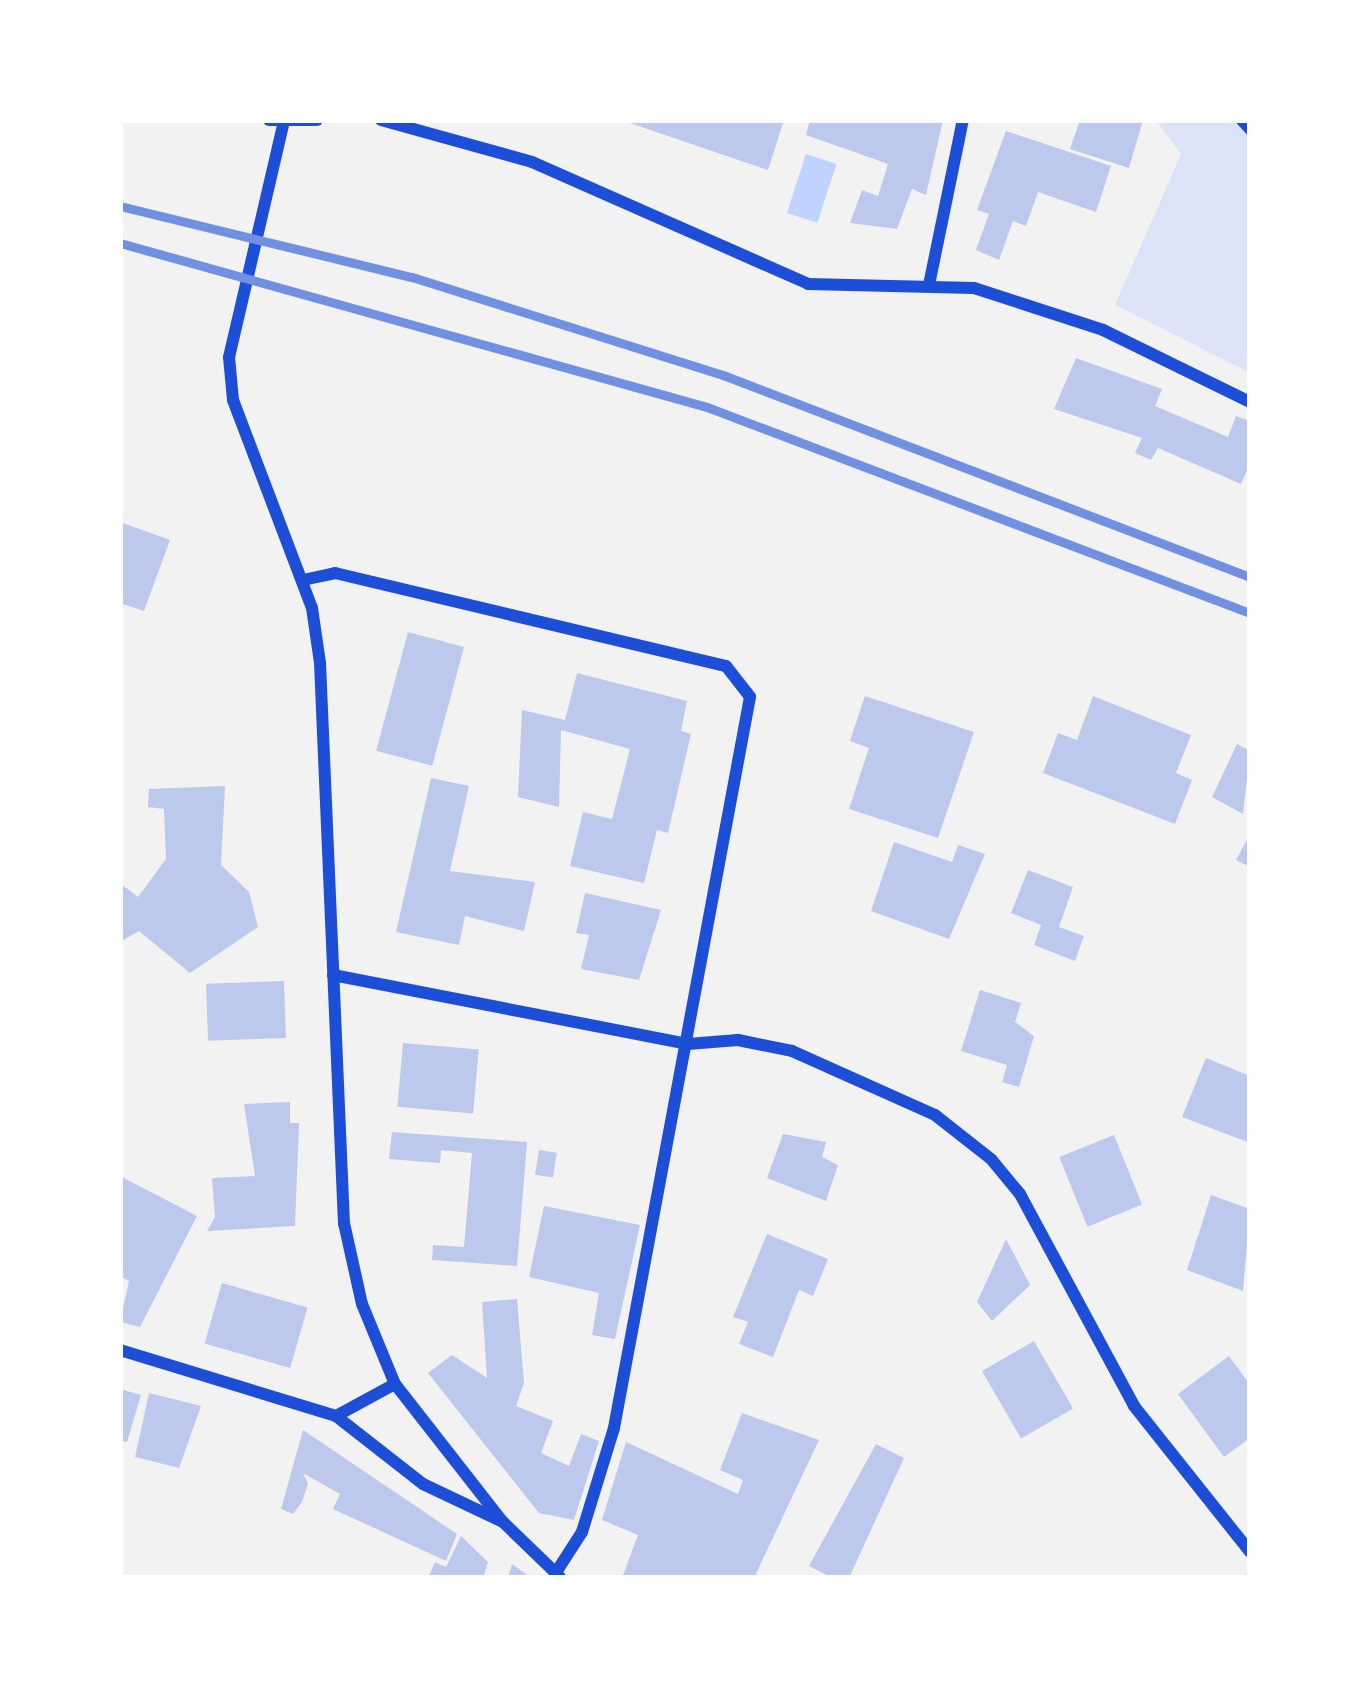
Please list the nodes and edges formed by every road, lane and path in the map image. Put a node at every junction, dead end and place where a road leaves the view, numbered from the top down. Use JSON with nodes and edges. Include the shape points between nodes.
{"nodes":[{"id":1,"x":269,"y":120,"type":"edge"},
{"id":2,"x":316,"y":120,"type":"edge"},
{"id":3,"x":381,"y":120,"type":"edge"},
{"id":4,"x":963,"y":120,"type":"edge"},
{"id":5,"x":1239,"y":120,"type":"edge"},
{"id":6,"x":284,"y":121,"type":"edge"},
{"id":7,"x":1250,"y":132,"type":"edge"},
{"id":8,"x":929,"y":285,"type":"junction"},
{"id":9,"x":1250,"y":402,"type":"edge"},
{"id":10,"x":303,"y":580,"type":"junction"},
{"id":11,"x":333,"y":975,"type":"junction"},
{"id":12,"x":688,"y":1044,"type":"junction"},
{"id":13,"x":120,"y":1350,"type":"edge"},
{"id":14,"x":395,"y":1384,"type":"junction"},
{"id":15,"x":336,"y":1416,"type":"junction"},
{"id":16,"x":503,"y":1522,"type":"junction"},
{"id":17,"x":1250,"y":1552,"type":"edge"},
{"id":18,"x":558,"y":1576,"type":"edge"}],
"edges":[{"from":1,"to":6,"type":"street"},
{"from":2,"to":6,"type":"street"},
{"from":3,"to":8,"type":"street","via":[[532,162],[808,284]]},
{"from":4,"to":8,"type":"street"},
{"from":5,"to":7,"type":"path"},
{"from":6,"to":10,"type":"street","via":[[229,357],[233,400]]},
{"from":8,"to":9,"type":"street","via":[[974,288],[1102,330]]},
{"from":10,"to":11,"type":"street","via":[[320,663]]},
{"from":10,"to":12,"type":"street","via":[[335,573],[735,674],[752,712]]},
{"from":11,"to":12,"type":"street"},
{"from":11,"to":14,"type":"street","via":[[344,1223],[362,1304]]},
{"from":12,"to":17,"type":"street","via":[[738,1040],[792,1052],[934,1115],[991,1159],[1046,1238],[1134,1406]]},
{"from":12,"to":18,"type":"street","via":[[614,1427],[581,1532]]},
{"from":13,"to":15,"type":"street"},
{"from":14,"to":15,"type":"street"},
{"from":14,"to":16,"type":"street"},
{"from":15,"to":16,"type":"street","via":[[423,1484]]},
{"from":16,"to":18,"type":"street"}]}
